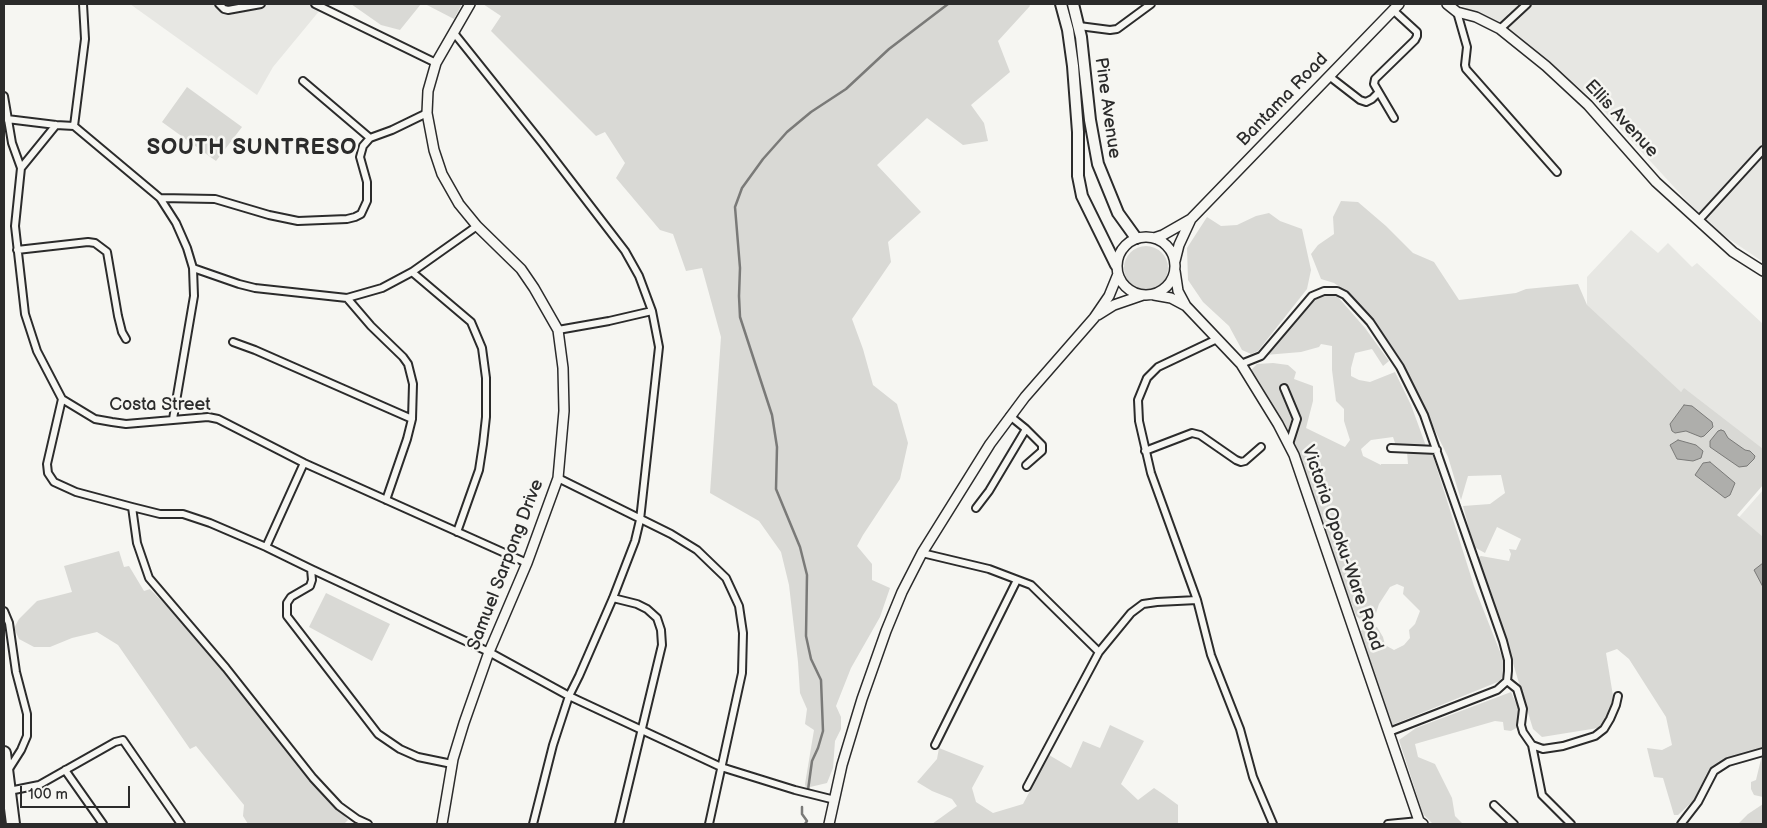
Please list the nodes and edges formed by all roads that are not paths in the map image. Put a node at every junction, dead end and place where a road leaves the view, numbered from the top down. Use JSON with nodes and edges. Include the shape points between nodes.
{"nodes":[{"id":1,"x":83,"y":4,"type":"edge"},
{"id":2,"x":219,"y":4,"type":"edge"},
{"id":3,"x":261,"y":4,"type":"edge"},
{"id":4,"x":314,"y":4,"type":"edge"},
{"id":5,"x":470,"y":4,"type":"edge"},
{"id":6,"x":1061,"y":4,"type":"edge"},
{"id":7,"x":1073,"y":4,"type":"edge"},
{"id":8,"x":1151,"y":4,"type":"edge"},
{"id":9,"x":1447,"y":4,"type":"edge"},
{"id":10,"x":1527,"y":4,"type":"edge"},
{"id":11,"x":1396,"y":7,"type":"edge"},
{"id":12,"x":1457,"y":12,"type":"junction"},
{"id":13,"x":1079,"y":26,"type":"junction"},
{"id":14,"x":1500,"y":29,"type":"junction"},
{"id":15,"x":454,"y":33,"type":"junction"},
{"id":16,"x":436,"y":63,"type":"junction"},
{"id":17,"x":1330,"y":76,"type":"junction"},
{"id":18,"x":303,"y":81,"type":"dead end"},
{"id":19,"x":1378,"y":93,"type":"junction"},
{"id":20,"x":4,"y":96,"type":"edge"},
{"id":21,"x":427,"y":113,"type":"junction"},
{"id":22,"x":1394,"y":118,"type":"dead end"},
{"id":23,"x":7,"y":119,"type":"junction"},
{"id":24,"x":56,"y":125,"type":"junction"},
{"id":25,"x":74,"y":126,"type":"junction"},
{"id":26,"x":370,"y":138,"type":"junction"},
{"id":27,"x":1763,"y":150,"type":"edge"},
{"id":28,"x":21,"y":168,"type":"junction"},
{"id":29,"x":1557,"y":172,"type":"dead end"},
{"id":30,"x":160,"y":198,"type":"junction"},
{"id":31,"x":1191,"y":219,"type":"junction"},
{"id":32,"x":1699,"y":220,"type":"junction"},
{"id":33,"x":476,"y":226,"type":"junction"},
{"id":34,"x":1136,"y":238,"type":"junction"},
{"id":35,"x":1154,"y":238,"type":"junction"},
{"id":36,"x":17,"y":250,"type":"junction"},
{"id":37,"x":1175,"y":267,"type":"junction"},
{"id":38,"x":193,"y":268,"type":"junction"},
{"id":39,"x":1117,"y":270,"type":"junction"},
{"id":40,"x":1763,"y":271,"type":"edge"},
{"id":41,"x":412,"y":272,"type":"junction"},
{"id":42,"x":1148,"y":294,"type":"junction"},
{"id":43,"x":347,"y":298,"type":"junction"},
{"id":44,"x":1186,"y":306,"type":"junction"},
{"id":45,"x":652,"y":311,"type":"junction"},
{"id":46,"x":1094,"y":318,"type":"junction"},
{"id":47,"x":558,"y":330,"type":"junction"},
{"id":48,"x":126,"y":339,"type":"dead end"},
{"id":49,"x":1216,"y":340,"type":"junction"},
{"id":50,"x":233,"y":342,"type":"dead end"},
{"id":51,"x":1240,"y":364,"type":"junction"},
{"id":52,"x":1284,"y":388,"type":"dead end"},
{"id":53,"x":62,"y":399,"type":"junction"},
{"id":54,"x":1010,"y":416,"type":"junction"},
{"id":55,"x":174,"y":419,"type":"junction"},
{"id":56,"x":412,"y":419,"type":"junction"},
{"id":57,"x":1026,"y":429,"type":"junction"},
{"id":58,"x":1289,"y":444,"type":"junction"},
{"id":59,"x":1261,"y":447,"type":"dead end"},
{"id":60,"x":1391,"y":448,"type":"dead end"},
{"id":61,"x":1436,"y":450,"type":"junction"},
{"id":62,"x":1145,"y":451,"type":"junction"},
{"id":63,"x":304,"y":463,"type":"junction"},
{"id":64,"x":1026,"y":465,"type":"dead end"},
{"id":65,"x":558,"y":478,"type":"junction"},
{"id":66,"x":386,"y":500,"type":"junction"},
{"id":67,"x":132,"y":507,"type":"junction"},
{"id":68,"x":976,"y":508,"type":"dead end"},
{"id":69,"x":640,"y":520,"type":"junction"},
{"id":70,"x":457,"y":532,"type":"junction"},
{"id":71,"x":266,"y":547,"type":"junction"},
{"id":72,"x":922,"y":553,"type":"junction"},
{"id":73,"x":526,"y":564,"type":"junction"},
{"id":74,"x":310,"y":569,"type":"junction"},
{"id":75,"x":1017,"y":580,"type":"junction"},
{"id":76,"x":612,"y":598,"type":"junction"},
{"id":77,"x":1197,"y":600,"type":"junction"},
{"id":78,"x":4,"y":611,"type":"edge"},
{"id":79,"x":489,"y":652,"type":"junction"},
{"id":80,"x":1100,"y":652,"type":"junction"},
{"id":81,"x":1506,"y":681,"type":"junction"},
{"id":82,"x":569,"y":696,"type":"junction"},
{"id":83,"x":1618,"y":696,"type":"dead end"},
{"id":84,"x":642,"y":729,"type":"junction"},
{"id":85,"x":1389,"y":732,"type":"junction"},
{"id":86,"x":935,"y":745,"type":"dead end"},
{"id":87,"x":1532,"y":745,"type":"junction"},
{"id":88,"x":1763,"y":752,"type":"edge"},
{"id":89,"x":4,"y":753,"type":"edge"},
{"id":90,"x":452,"y":764,"type":"junction"},
{"id":91,"x":721,"y":767,"type":"junction"},
{"id":92,"x":64,"y":770,"type":"junction"},
{"id":93,"x":6,"y":773,"type":"junction"},
{"id":94,"x":1027,"y":787,"type":"dead end"},
{"id":95,"x":9,"y":791,"type":"junction"},
{"id":96,"x":835,"y":800,"type":"junction"},
{"id":97,"x":1494,"y":805,"type":"dead end"},
{"id":98,"x":1421,"y":822,"type":"edge"},
{"id":99,"x":13,"y":824,"type":"edge"},
{"id":100,"x":103,"y":824,"type":"edge"},
{"id":101,"x":181,"y":824,"type":"edge"},
{"id":102,"x":368,"y":824,"type":"edge"},
{"id":103,"x":442,"y":824,"type":"edge"},
{"id":104,"x":533,"y":824,"type":"edge"},
{"id":105,"x":619,"y":824,"type":"edge"},
{"id":106,"x":709,"y":824,"type":"edge"},
{"id":107,"x":830,"y":824,"type":"edge"},
{"id":108,"x":1273,"y":824,"type":"edge"},
{"id":109,"x":1388,"y":824,"type":"edge"},
{"id":110,"x":1514,"y":824,"type":"edge"},
{"id":111,"x":1571,"y":824,"type":"edge"},
{"id":112,"x":1681,"y":824,"type":"edge"}],
"edges":[{"from":1,"to":25,"type":"street","via":[[85,39]]},
{"from":2,"to":3,"type":"street","via":[[228,10]]},
{"from":4,"to":16,"type":"street"},
{"from":5,"to":15,"type":"main road","name":"Samuel Sarpong Drive"},
{"from":6,"to":39,"type":"main road","via":[[1072,66],[1082,196]]},
{"from":7,"to":13,"type":"main road","name":"Pine Avenue"},
{"from":8,"to":13,"type":"street","via":[[1116,29]]},
{"from":9,"to":12,"type":"main road","name":"Ellis Avenue"},
{"from":10,"to":14,"type":"street"},
{"from":11,"to":17,"type":"main road","name":"Bantama Road"},
{"from":11,"to":19,"type":"street","via":[[1417,36],[1375,79]]},
{"from":12,"to":14,"type":"main road","name":"Ellis Avenue"},
{"from":12,"to":29,"type":"street","via":[[1467,47],[1466,69]]},
{"from":13,"to":34,"type":"main road","name":"Pine Avenue","via":[[1098,164],[1118,213]]},
{"from":14,"to":32,"type":"main road","name":"Ellis Avenue","via":[[1588,105],[1656,182]]},
{"from":15,"to":16,"type":"main road","name":"Samuel Sarpong Drive"},
{"from":15,"to":45,"type":"street","via":[[625,252]]},
{"from":16,"to":21,"type":"main road","name":"Samuel Sarpong Drive","via":[[428,91]]},
{"from":17,"to":19,"type":"street","via":[[1360,100],[1366,102]]},
{"from":17,"to":31,"type":"main road","name":"Bantama Road"},
{"from":18,"to":26,"type":"street"},
{"from":19,"to":22,"type":"street"},
{"from":20,"to":23,"type":"street"},
{"from":21,"to":26,"type":"street"},
{"from":21,"to":33,"type":"main road","name":"Samuel Sarpong Drive","via":[[442,174]]},
{"from":23,"to":24,"type":"street"},
{"from":23,"to":28,"type":"street"},
{"from":24,"to":25,"type":"street"},
{"from":24,"to":28,"type":"street"},
{"from":25,"to":30,"type":"street"},
{"from":26,"to":30,"type":"street","via":[[360,157],[367,182],[367,201],[361,214],[355,217],[283,219],[215,198]]},
{"from":27,"to":32,"type":"street"},
{"from":28,"to":36,"type":"street","via":[[14,226]]},
{"from":30,"to":38,"type":"street","via":[[176,223]]},
{"from":31,"to":35,"type":"main road"},
{"from":31,"to":37,"type":"main road","via":[[1179,245]]},
{"from":32,"to":40,"type":"main road","name":"Ellis Avenue","via":[[1732,252]]},
{"from":33,"to":41,"type":"street"},
{"from":33,"to":47,"type":"main road","name":"Samuel Sarpong Drive","via":[[521,269]]},
{"from":34,"to":35,"type":"main road"},
{"from":34,"to":39,"type":"main road","via":[[1118,255]]},
{"from":35,"to":37,"type":"main road","via":[[1170,249]]},
{"from":36,"to":48,"type":"street","via":[[88,242],[107,252],[118,316]]},
{"from":36,"to":53,"type":"street","via":[[25,314],[37,351]]},
{"from":37,"to":42,"type":"main road","via":[[1168,284],[1161,291]]},
{"from":37,"to":44,"type":"main road","via":[[1178,291]]},
{"from":38,"to":43,"type":"street","via":[[255,288]]},
{"from":38,"to":55,"type":"street","via":[[194,296]]},
{"from":39,"to":42,"type":"main road","via":[[1126,287]]},
{"from":39,"to":46,"type":"main road","via":[[1109,296]]},
{"from":41,"to":43,"type":"street","via":[[382,288]]},
{"from":41,"to":70,"type":"street","via":[[471,322],[482,348],[486,378],[483,444],[479,470]]},
{"from":42,"to":44,"type":"main road","via":[[1171,298]]},
{"from":42,"to":46,"type":"main road","via":[[1114,306]]},
{"from":43,"to":56,"type":"street","via":[[405,360],[413,384]]},
{"from":44,"to":49,"type":"main road","name":"Victoria Opoku-Ware Road"},
{"from":45,"to":47,"type":"street"},
{"from":45,"to":69,"type":"street","via":[[659,348]]},
{"from":46,"to":54,"type":"main road"},
{"from":47,"to":65,"type":"main road","name":"Samuel Sarpong Drive","via":[[564,411]]},
{"from":49,"to":51,"type":"main road","name":"Victoria Opoku-Ware Road"},
{"from":49,"to":62,"type":"street","via":[[1158,367],[1147,378],[1138,400],[1138,421]]},
{"from":50,"to":56,"type":"street"},
{"from":51,"to":58,"type":"main road","name":"Victoria Opoku-Ware Road"},
{"from":51,"to":61,"type":"street","via":[[1261,356],[1312,296],[1324,291],[1337,291],[1345,295],[1370,322],[1400,367],[1424,415]]},
{"from":52,"to":58,"type":"street","via":[[1298,419]]},
{"from":53,"to":55,"type":"street","name":"Costa Street","via":[[95,419],[126,424]]},
{"from":53,"to":67,"type":"street","via":[[47,464],[48,473],[54,482],[76,492]]},
{"from":54,"to":57,"type":"street"},
{"from":54,"to":72,"type":"main road"},
{"from":55,"to":63,"type":"street","name":"Costa Street","via":[[218,419]]},
{"from":56,"to":66,"type":"street"},
{"from":57,"to":64,"type":"street","via":[[1042,445],[1042,451]]},
{"from":57,"to":68,"type":"street"},
{"from":58,"to":85,"type":"main road","name":"Victoria Opoku-Ware Road"},
{"from":59,"to":62,"type":"street","via":[[1241,462],[1192,433]]},
{"from":60,"to":61,"type":"street"},
{"from":61,"to":81,"type":"street","via":[[1503,641],[1508,660]]},
{"from":62,"to":77,"type":"street"},
{"from":63,"to":66,"type":"street","name":"Costa Street"},
{"from":63,"to":71,"type":"street"},
{"from":65,"to":69,"type":"street"},
{"from":65,"to":73,"type":"main road","name":"Samuel Sarpong Drive"},
{"from":66,"to":70,"type":"street","name":"Costa Street"},
{"from":67,"to":71,"type":"street","via":[[160,514],[183,514]]},
{"from":67,"to":102,"type":"street","via":[[137,543],[149,578],[320,785],[339,806]]},
{"from":69,"to":76,"type":"street"},
{"from":69,"to":91,"type":"street","via":[[697,550],[726,578],[739,606],[743,633],[742,673]]},
{"from":70,"to":73,"type":"street","name":"Costa Street"},
{"from":71,"to":74,"type":"street"},
{"from":72,"to":75,"type":"street","via":[[989,569]]},
{"from":72,"to":96,"type":"main road","via":[[902,592],[862,699],[842,764]]},
{"from":73,"to":79,"type":"main road","name":"Samuel Sarpong Drive"},
{"from":74,"to":79,"type":"street"},
{"from":74,"to":90,"type":"street","via":[[310,586],[287,602],[287,616],[378,734],[418,757]]},
{"from":75,"to":80,"type":"street","via":[[1031,585]]},
{"from":75,"to":86,"type":"street"},
{"from":76,"to":82,"type":"street"},
{"from":76,"to":84,"type":"street","via":[[647,609],[657,618],[661,630],[662,645]]},
{"from":77,"to":80,"type":"street","via":[[1143,604],[1131,613]]},
{"from":77,"to":108,"type":"street","via":[[1253,777]]},
{"from":78,"to":93,"type":"street","via":[[26,714],[27,736]]},
{"from":79,"to":82,"type":"street"},
{"from":79,"to":90,"type":"main road","name":"Samuel Sarpong Drive"},
{"from":80,"to":94,"type":"street"},
{"from":81,"to":85,"type":"street","via":[[1497,690]]},
{"from":81,"to":87,"type":"street","via":[[1517,690],[1523,709],[1521,725]]},
{"from":82,"to":84,"type":"street"},
{"from":82,"to":104,"type":"street"},
{"from":83,"to":87,"type":"street","via":[[1610,719],[1595,736],[1543,749]]},
{"from":84,"to":91,"type":"street"},
{"from":84,"to":105,"type":"street"},
{"from":85,"to":98,"type":"main road","name":"Victoria Opoku-Ware Road"},
{"from":87,"to":111,"type":"street","via":[[1542,795]]},
{"from":88,"to":112,"type":"street","via":[[1728,762],[1714,770],[1698,802]]},
{"from":89,"to":93,"type":"highway"},
{"from":90,"to":103,"type":"main road","name":"Samuel Sarpong Drive"},
{"from":91,"to":96,"type":"street"},
{"from":91,"to":106,"type":"street"},
{"from":92,"to":95,"type":"street","via":[[36,787]]},
{"from":92,"to":100,"type":"street"},
{"from":92,"to":101,"type":"street","via":[[123,740]]},
{"from":93,"to":95,"type":"highway"},
{"from":95,"to":99,"type":"highway"},
{"from":96,"to":107,"type":"main road"},
{"from":97,"to":110,"type":"street"},
{"from":98,"to":109,"type":"street"}]}
